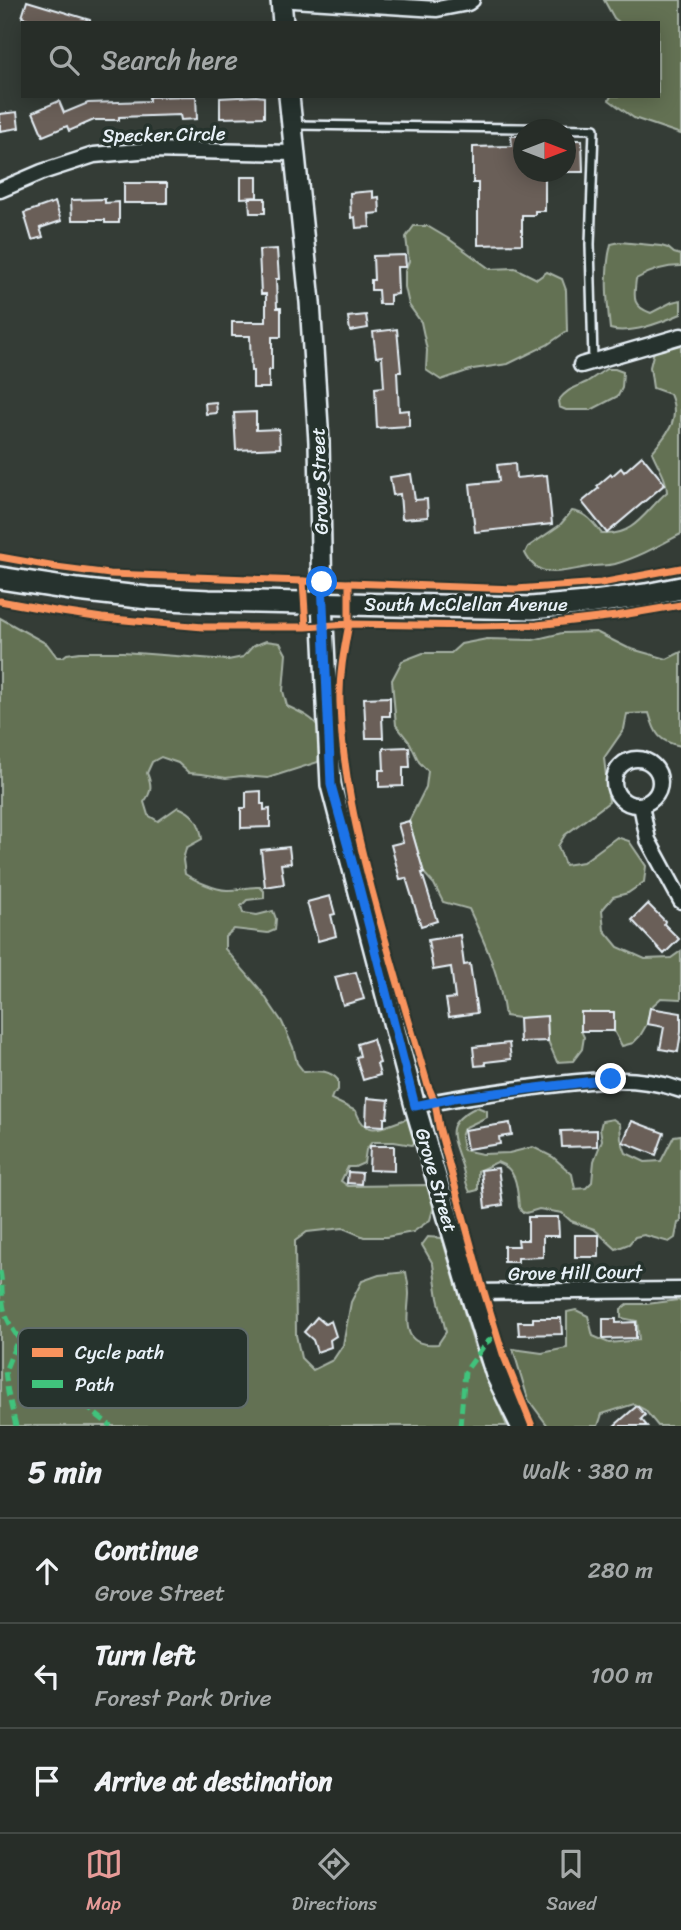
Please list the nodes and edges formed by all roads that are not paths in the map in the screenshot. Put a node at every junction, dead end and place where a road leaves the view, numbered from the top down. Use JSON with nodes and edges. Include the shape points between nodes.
{"nodes":[{"id":1,"x":281,"y":0,"type":"edge"},
{"id":2,"x":293,"y":0,"type":"edge"},
{"id":3,"x":472,"y":0,"type":"edge"},
{"id":4,"x":283,"y":21,"type":"edge"},
{"id":5,"x":289,"y":98,"type":"edge"},
{"id":6,"x":291,"y":125,"type":"junction"},
{"id":7,"x":294,"y":153,"type":"junction"},
{"id":8,"x":0,"y":190,"type":"edge"},
{"id":9,"x":681,"y":336,"type":"edge"},
{"id":10,"x":587,"y":363,"type":"joint"},
{"id":11,"x":0,"y":578,"type":"edge"},
{"id":12,"x":681,"y":588,"type":"edge"},
{"id":13,"x":322,"y":604,"type":"junction"},
{"id":14,"x":641,"y":805,"type":"dead end"},
{"id":15,"x":681,"y":901,"type":"edge"},
{"id":16,"x":681,"y":1090,"type":"edge"},
{"id":17,"x":415,"y":1106,"type":"junction"},
{"id":18,"x":681,"y":1290,"type":"edge"},
{"id":19,"x":470,"y":1292,"type":"junction"},
{"id":20,"x":521,"y":1426,"type":"edge"}],
"edges":[{"from":1,"to":4,"type":"main road"},
{"from":2,"to":3,"type":"street","via":[[436,9]]},
{"from":5,"to":6,"type":"main road","name":"Grove Street"},
{"from":6,"to":7,"type":"main road","name":"Grove Street"},
{"from":6,"to":10,"type":"lane","via":[[594,130]]},
{"from":7,"to":8,"type":"street","name":"Specker Circle","via":[[150,150],[94,155]]},
{"from":7,"to":13,"type":"main road","name":"Grove Street","via":[[319,442]]},
{"from":9,"to":10,"type":"street"},
{"from":11,"to":13,"type":"main road","name":"South McClellan Avenue","via":[[148,597]]},
{"from":12,"to":13,"type":"main road","name":"South McClellan Avenue","via":[[531,608]]},
{"from":13,"to":17,"type":"main road","name":"Grove Street","via":[[331,785]]},
{"from":14,"to":15,"type":"street","via":[[648,840]]},
{"from":16,"to":17,"type":"street","via":[[611,1079]]},
{"from":17,"to":19,"type":"main road","name":"Grove Street"},
{"from":18,"to":19,"type":"street","name":"Grove Hill Court"},
{"from":19,"to":20,"type":"main road","name":"Grove Street","via":[[496,1375]]}]}
